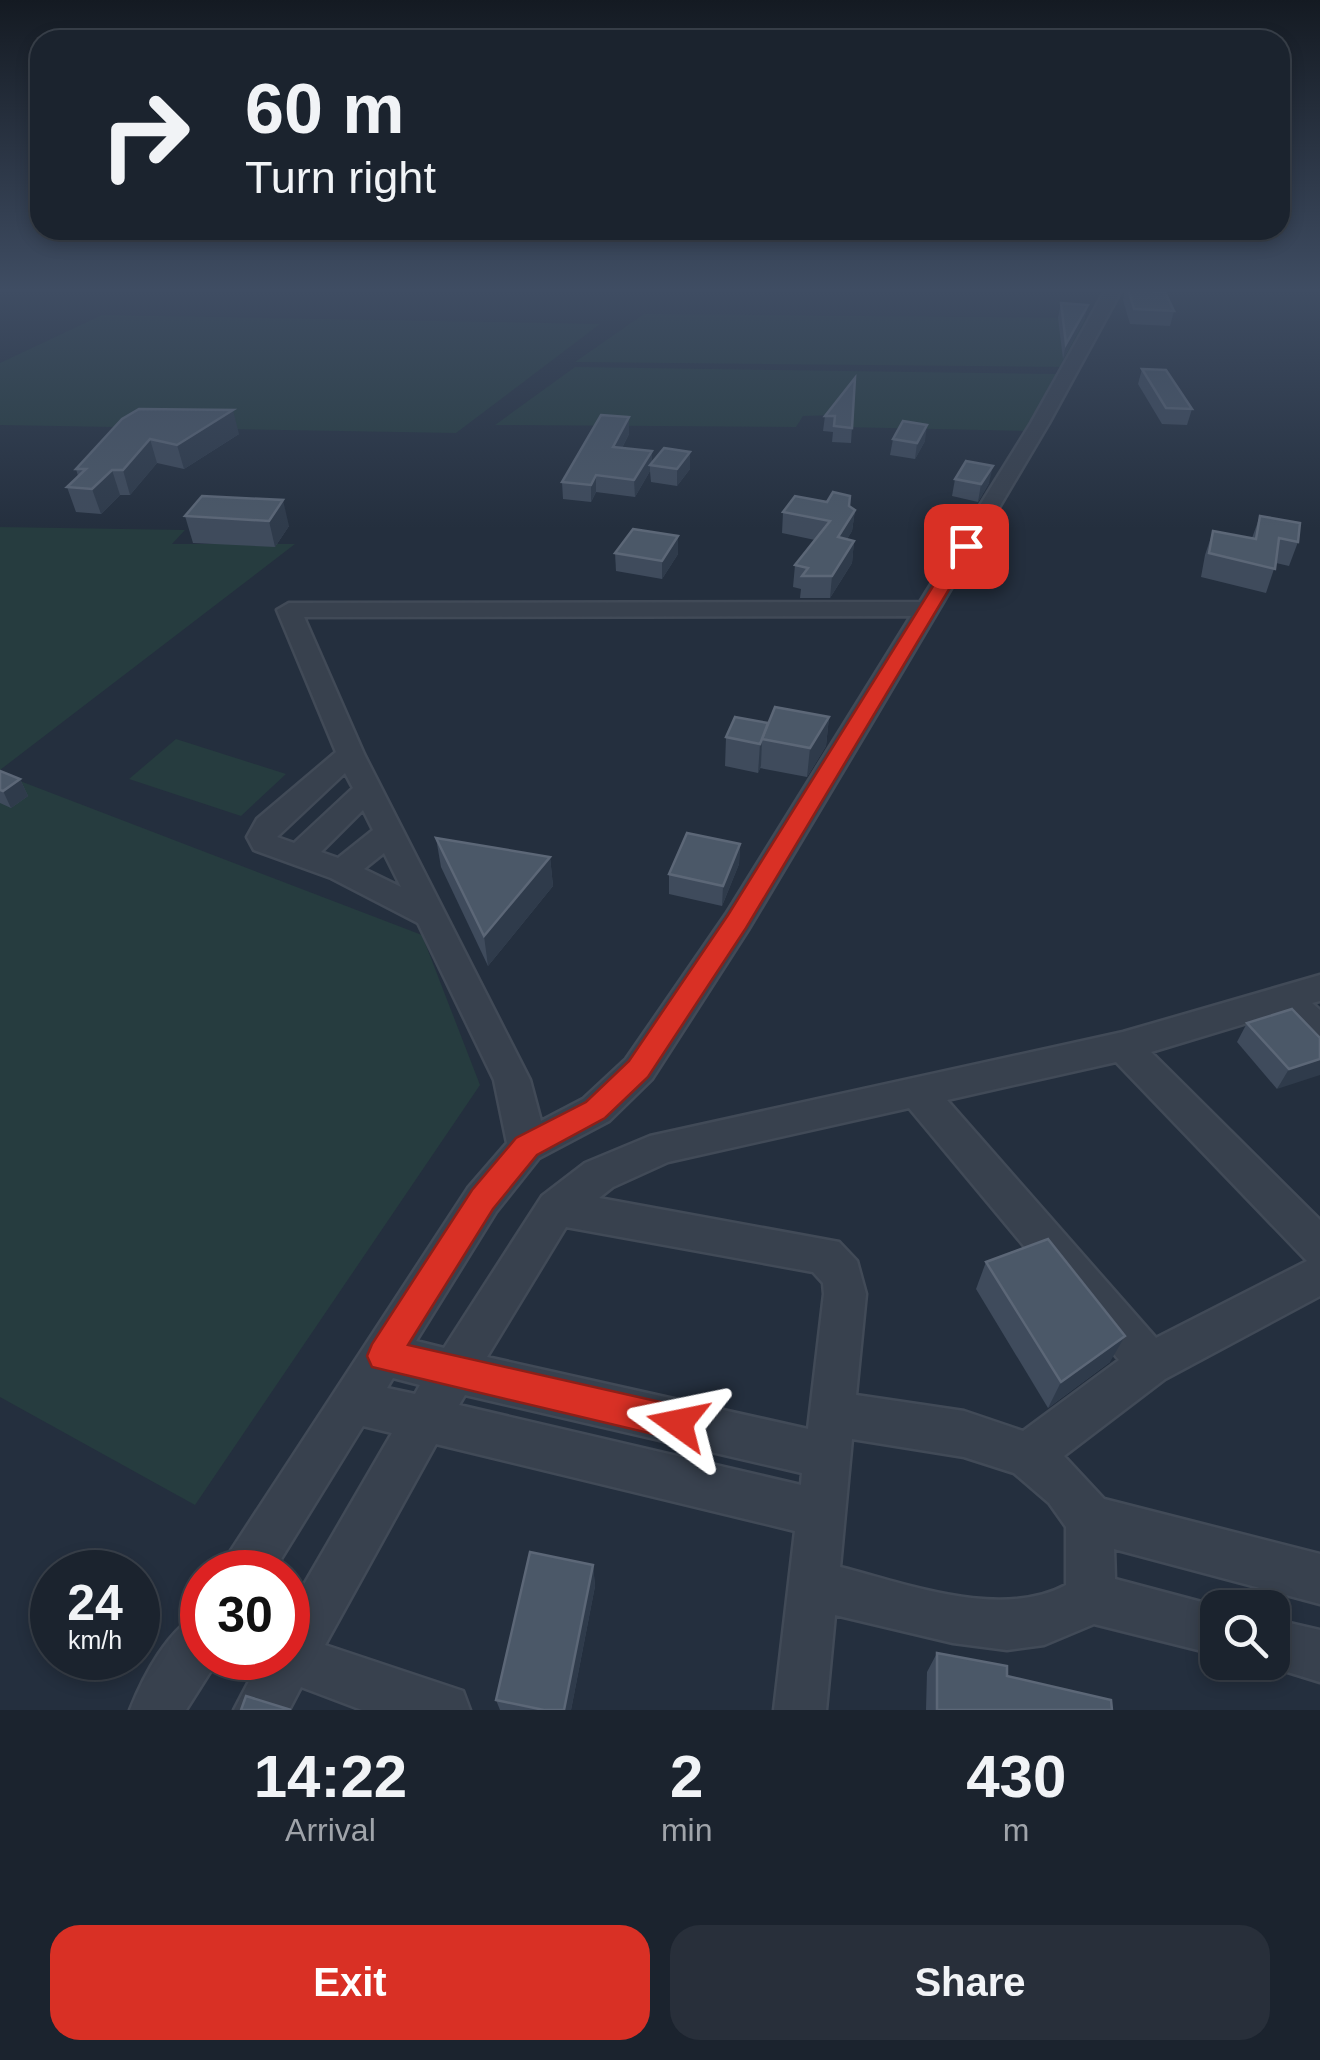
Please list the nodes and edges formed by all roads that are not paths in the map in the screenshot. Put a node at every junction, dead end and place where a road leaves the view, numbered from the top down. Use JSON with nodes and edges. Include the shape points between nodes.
{"nodes":[{"id":1,"x":1069,"y":369,"type":"edge"},
{"id":2,"x":928,"y":610,"type":"junction"},
{"id":3,"x":350,"y":754,"type":"junction"},
{"id":4,"x":368,"y":788,"type":"junction"},
{"id":5,"x":390,"y":832,"type":"junction"},
{"id":6,"x":299,"y":856,"type":"junction"},
{"id":7,"x":342,"y":872,"type":"junction"},
{"id":8,"x":428,"y":914,"type":"junction"},
{"id":9,"x":1320,"y":988,"type":"edge"},
{"id":10,"x":1284,"y":1000,"type":"junction"},
{"id":11,"x":1320,"y":1029,"type":"edge"},
{"id":12,"x":1123,"y":1046,"type":"junction"},
{"id":13,"x":917,"y":1091,"type":"junction"},
{"id":14,"x":526,"y":1147,"type":"junction"},
{"id":15,"x":556,"y":1208,"type":"junction"},
{"id":16,"x":1320,"y":1246,"type":"edge"},
{"id":17,"x":1320,"y":1275,"type":"edge"},
{"id":18,"x":383,"y":1356,"type":"junction"},
{"id":19,"x":1150,"y":1364,"type":"junction"},
{"id":20,"x":453,"y":1374,"type":"junction"},
{"id":21,"x":354,"y":1402,"type":"junction"},
{"id":22,"x":426,"y":1418,"type":"junction"},
{"id":23,"x":831,"y":1435,"type":"junction"},
{"id":24,"x":1028,"y":1455,"type":"junction"},
{"id":25,"x":822,"y":1514,"type":"junction"},
{"id":26,"x":1090,"y":1519,"type":"junction"},
{"id":27,"x":258,"y":1550,"type":"edge"},
{"id":28,"x":1320,"y":1579,"type":"edge"},
{"id":29,"x":815,"y":1586,"type":"junction"},
{"id":30,"x":1090,"y":1598,"type":"junction"},
{"id":31,"x":310,"y":1622,"type":"edge"},
{"id":32,"x":1200,"y":1626,"type":"edge"},
{"id":33,"x":1290,"y":1648,"type":"edge"},
{"id":34,"x":1320,"y":1656,"type":"edge"},
{"id":35,"x":310,"y":1664,"type":"edge"},
{"id":36,"x":180,"y":1672,"type":"edge"},
{"id":37,"x":277,"y":1680,"type":"edge"},
{"id":38,"x":156,"y":1710,"type":"edge"},
{"id":39,"x":260,"y":1710,"type":"edge"},
{"id":40,"x":444,"y":1710,"type":"edge"},
{"id":41,"x":800,"y":1710,"type":"edge"}],
"edges":[{"from":1,"to":2,"type":"street"},
{"from":2,"to":3,"type":"street","via":[[289,610]]},
{"from":2,"to":14,"type":"street","via":[[639,1069],[596,1110]]},
{"from":3,"to":4,"type":"street"},
{"from":3,"to":6,"type":"street","via":[[264,832],[264,843]]},
{"from":4,"to":5,"type":"street"},
{"from":4,"to":6,"type":"street"},
{"from":5,"to":7,"type":"street"},
{"from":5,"to":8,"type":"street"},
{"from":6,"to":7,"type":"street"},
{"from":7,"to":8,"type":"street"},
{"from":8,"to":14,"type":"street","via":[[512,1080]]},
{"from":9,"to":10,"type":"street"},
{"from":10,"to":11,"type":"street"},
{"from":10,"to":12,"type":"street"},
{"from":12,"to":13,"type":"street"},
{"from":12,"to":16,"type":"street"},
{"from":13,"to":15,"type":"street","via":[[663,1148],[598,1174]]},
{"from":13,"to":19,"type":"street"},
{"from":14,"to":18,"type":"street","via":[[482,1200]]},
{"from":15,"to":20,"type":"street"},
{"from":15,"to":23,"type":"street","via":[[825,1255],[842,1275],[845,1294]]},
{"from":17,"to":19,"type":"street"},
{"from":18,"to":20,"type":"street"},
{"from":18,"to":21,"type":"street"},
{"from":19,"to":24,"type":"street"},
{"from":20,"to":22,"type":"street"},
{"from":20,"to":23,"type":"street"},
{"from":21,"to":22,"type":"street"},
{"from":21,"to":27,"type":"street"},
{"from":22,"to":25,"type":"street"},
{"from":22,"to":31,"type":"street"},
{"from":23,"to":24,"type":"street","via":[[964,1434]]},
{"from":23,"to":25,"type":"street"},
{"from":24,"to":26,"type":"street"},
{"from":25,"to":29,"type":"street"},
{"from":26,"to":28,"type":"street"},
{"from":26,"to":30,"type":"street"},
{"from":29,"to":30,"type":"street","via":[[1022,1625],[1060,1616]]},
{"from":29,"to":41,"type":"street"},
{"from":30,"to":32,"type":"street"},
{"from":33,"to":34,"type":"street"},
{"from":35,"to":40,"type":"street"},
{"from":36,"to":38,"type":"street"},
{"from":37,"to":39,"type":"street"}]}
